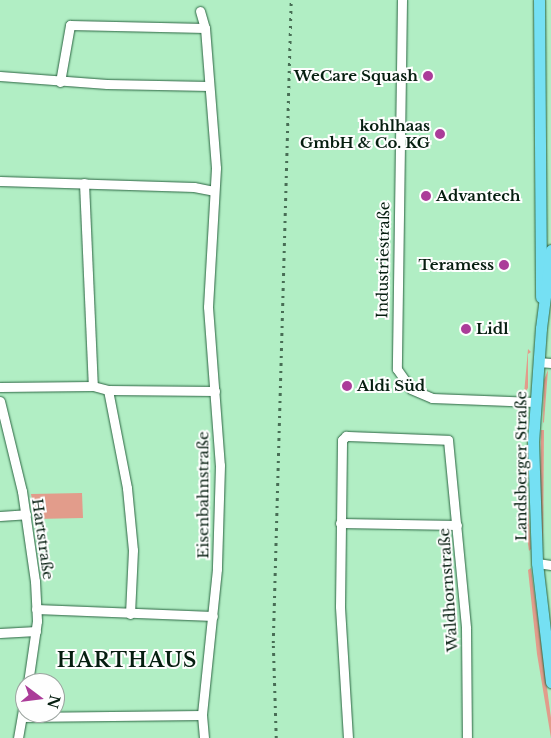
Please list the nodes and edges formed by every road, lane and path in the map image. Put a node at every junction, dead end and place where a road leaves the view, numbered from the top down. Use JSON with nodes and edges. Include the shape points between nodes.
{"nodes":[{"id":1,"x":402,"y":0,"type":"edge"},
{"id":2,"x":533,"y":0,"type":"edge"},
{"id":3,"x":538,"y":0,"type":"edge"},
{"id":4,"x":200,"y":11,"type":"dead end"},
{"id":5,"x":539,"y":17,"type":"junction"},
{"id":6,"x":205,"y":28,"type":"junction"},
{"id":7,"x":0,"y":76,"type":"edge"},
{"id":8,"x":60,"y":82,"type":"junction"},
{"id":9,"x":209,"y":86,"type":"junction"},
{"id":10,"x":0,"y":181,"type":"edge"},
{"id":11,"x":84,"y":183,"type":"junction"},
{"id":12,"x":214,"y":191,"type":"junction"},
{"id":13,"x":551,"y":250,"type":"edge"},
{"id":14,"x":551,"y":299,"type":"edge"},
{"id":15,"x":544,"y":312,"type":"junction"},
{"id":16,"x":538,"y":362,"type":"junction"},
{"id":17,"x":551,"y":363,"type":"edge"},
{"id":18,"x":93,"y":386,"type":"junction"},
{"id":19,"x":0,"y":387,"type":"edge"},
{"id":20,"x":108,"y":390,"type":"junction"},
{"id":21,"x":215,"y":391,"type":"junction"},
{"id":22,"x":0,"y":401,"type":"edge"},
{"id":23,"x":535,"y":402,"type":"junction"},
{"id":24,"x":26,"y":514,"type":"junction"},
{"id":25,"x":0,"y":516,"type":"edge"},
{"id":26,"x":340,"y":523,"type":"junction"},
{"id":27,"x":457,"y":525,"type":"junction"},
{"id":28,"x":537,"y":563,"type":"junction"},
{"id":29,"x":551,"y":565,"type":"edge"},
{"id":30,"x":36,"y":609,"type":"junction"},
{"id":31,"x":130,"y":614,"type":"junction"},
{"id":32,"x":213,"y":616,"type":"junction"},
{"id":33,"x":36,"y":631,"type":"junction"},
{"id":34,"x":0,"y":633,"type":"edge"},
{"id":35,"x":30,"y":673,"type":"edge"},
{"id":36,"x":551,"y":682,"type":"edge"},
{"id":37,"x":202,"y":715,"type":"junction"},
{"id":38,"x":65,"y":717,"type":"edge"},
{"id":39,"x":21,"y":723,"type":"edge"},
{"id":40,"x":18,"y":738,"type":"edge"},
{"id":41,"x":204,"y":738,"type":"edge"},
{"id":42,"x":348,"y":738,"type":"edge"},
{"id":43,"x":467,"y":738,"type":"edge"}],
"edges":[{"from":1,"to":23,"type":"street","name":"Industriestraße","via":[[397,369],[411,389],[432,398]]},
{"from":2,"to":5,"type":"main road"},
{"from":3,"to":5,"type":"main road"},
{"from":4,"to":6,"type":"street","name":"Eisenbahnstraße"},
{"from":5,"to":15,"type":"main road","via":[[538,268]]},
{"from":6,"to":8,"type":"street","via":[[70,24]]},
{"from":6,"to":9,"type":"street","name":"Eisenbahnstraße"},
{"from":7,"to":8,"type":"street"},
{"from":8,"to":9,"type":"street"},
{"from":9,"to":12,"type":"street","name":"Eisenbahnstraße"},
{"from":10,"to":11,"type":"street"},
{"from":11,"to":12,"type":"street","via":[[194,187]]},
{"from":11,"to":18,"type":"street"},
{"from":12,"to":21,"type":"street","name":"Eisenbahnstraße","via":[[208,306]]},
{"from":13,"to":15,"type":"main road","name":"Landsberger Straße"},
{"from":14,"to":15,"type":"main road"},
{"from":15,"to":16,"type":"main road","name":"Landsberger Straße"},
{"from":16,"to":17,"type":"street"},
{"from":16,"to":23,"type":"main road","name":"Landsberger Straße"},
{"from":18,"to":19,"type":"street"},
{"from":18,"to":20,"type":"street"},
{"from":20,"to":21,"type":"street"},
{"from":20,"to":31,"type":"street","via":[[128,488],[134,550]]},
{"from":21,"to":32,"type":"street","name":"Eisenbahnstraße","via":[[220,467]]},
{"from":22,"to":24,"type":"street","name":"Hartstraße"},
{"from":23,"to":28,"type":"main road","name":"Landsberger Straße","via":[[533,504]]},
{"from":24,"to":25,"type":"street"},
{"from":24,"to":30,"type":"street","name":"Hartstraße"},
{"from":26,"to":27,"type":"street"},
{"from":26,"to":27,"type":"street","name":"Waldhornstraße","via":[[342,440],[346,436],[448,440]]},
{"from":26,"to":42,"type":"street","via":[[340,631]]},
{"from":27,"to":43,"type":"street","name":"Waldhornstraße","via":[[466,628]]},
{"from":28,"to":29,"type":"street"},
{"from":28,"to":36,"type":"main road","name":"Landsberger Straße"},
{"from":30,"to":31,"type":"street"},
{"from":30,"to":33,"type":"street","name":"Hartstraße"},
{"from":31,"to":32,"type":"street"},
{"from":32,"to":37,"type":"street","name":"Eisenbahnstraße"},
{"from":33,"to":34,"type":"street"},
{"from":33,"to":35,"type":"street","name":"Hartstraße"},
{"from":37,"to":38,"type":"street"},
{"from":37,"to":41,"type":"street","name":"Eisenbahnstraße"},
{"from":39,"to":40,"type":"street"}]}
